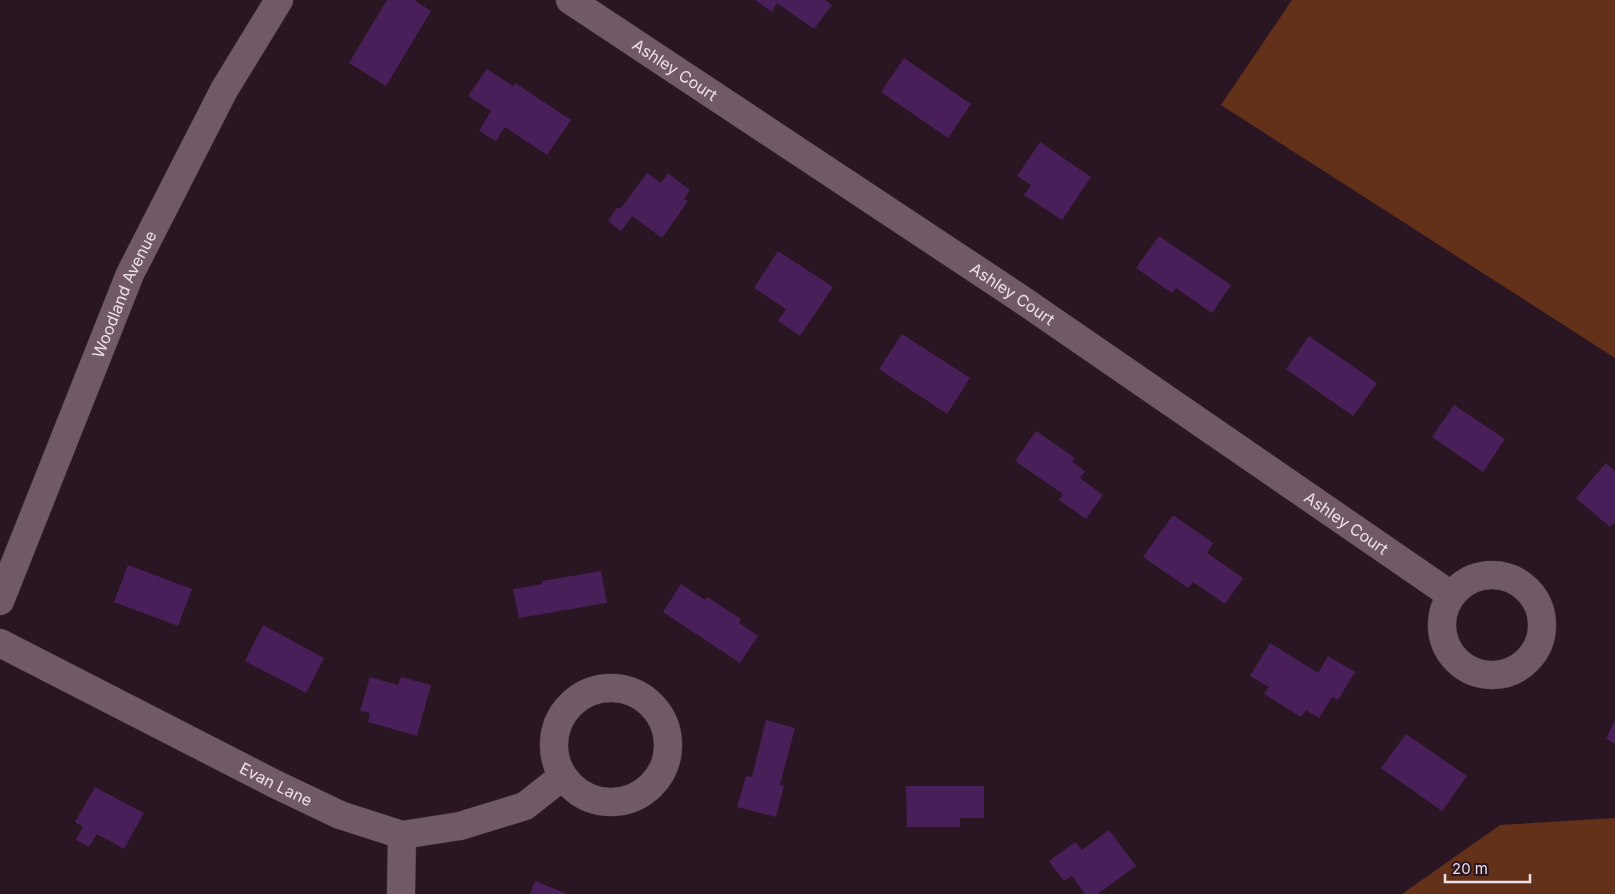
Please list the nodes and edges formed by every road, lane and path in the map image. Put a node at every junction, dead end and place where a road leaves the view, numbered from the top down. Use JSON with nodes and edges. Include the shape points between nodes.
{"nodes":[{"id":1,"x":278,"y":0,"type":"edge"},
{"id":2,"x":570,"y":0,"type":"edge"},
{"id":3,"x":1450,"y":595,"type":"dead end"},
{"id":4,"x":0,"y":601,"type":"edge"},
{"id":5,"x":0,"y":642,"type":"edge"},
{"id":6,"x":563,"y":776,"type":"junction"},
{"id":7,"x":402,"y":835,"type":"junction"},
{"id":8,"x":401,"y":894,"type":"edge"}],
"edges":[{"from":1,"to":4,"type":"street","name":"Woodland Avenue","via":[[224,90],[130,274]]},
{"from":2,"to":3,"type":"street","name":"Ashley Court","via":[[1018,297]]},
{"from":5,"to":7,"type":"street","name":"Evan Lane","via":[[275,784],[340,815]]},
{"from":6,"to":6,"type":"street","via":[[577,791],[594,800],[614,802],[633,798],[662,772],[668,754],[667,734],[661,717],[634,693],[616,688],[581,696],[567,708],[558,724],[554,742],[556,760]]},
{"from":6,"to":7,"type":"street","name":"Evan Lane","via":[[525,806],[460,826]]},
{"from":7,"to":8,"type":"street"}]}
